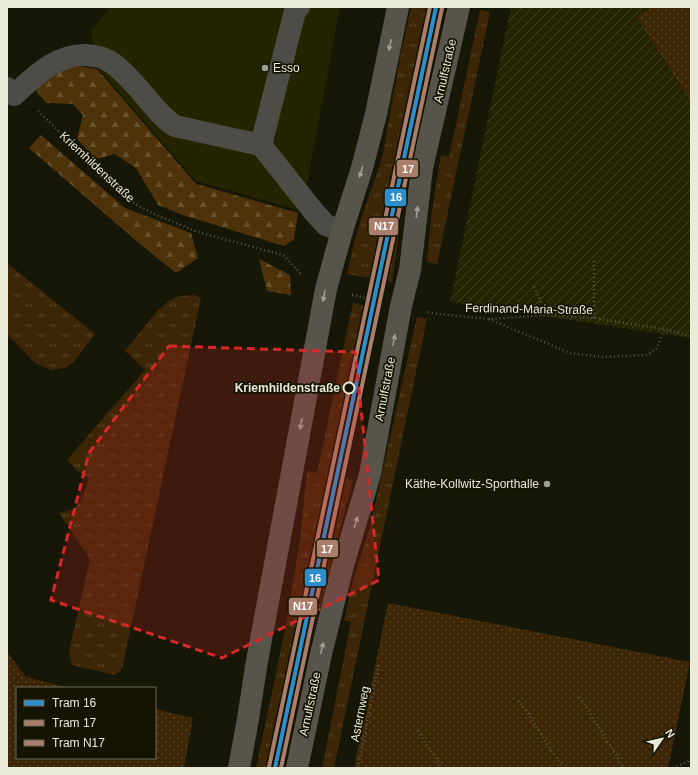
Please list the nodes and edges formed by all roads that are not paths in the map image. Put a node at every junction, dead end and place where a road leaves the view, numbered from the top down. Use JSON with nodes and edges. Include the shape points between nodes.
{"nodes":[{"id":1,"x":299,"y":7,"type":"edge"},
{"id":2,"x":398,"y":7,"type":"edge"},
{"id":3,"x":459,"y":7,"type":"edge"},
{"id":4,"x":10,"y":92,"type":"edge"},
{"id":5,"x":261,"y":145,"type":"junction"},
{"id":6,"x":342,"y":231,"type":"junction"},
{"id":7,"x":239,"y":768,"type":"edge"},
{"id":8,"x":297,"y":768,"type":"edge"}],
"edges":[{"from":1,"to":5,"type":"lane","via":[[295,11]]},
{"from":2,"to":6,"type":"main road","one_way":true,"via":[[374,122]]},
{"from":8,"to":3,"type":"main road","name":"Arnulfstraße","one_way":true,"via":[[326,631],[370,474],[410,270],[422,168]]},
{"from":4,"to":5,"type":"lane","via":[[66,58],[78,55],[105,58],[175,126]]},
{"from":5,"to":6,"type":"lane","via":[[326,225]]},
{"from":6,"to":7,"type":"main road","one_way":true,"via":[[324,297]]}]}
